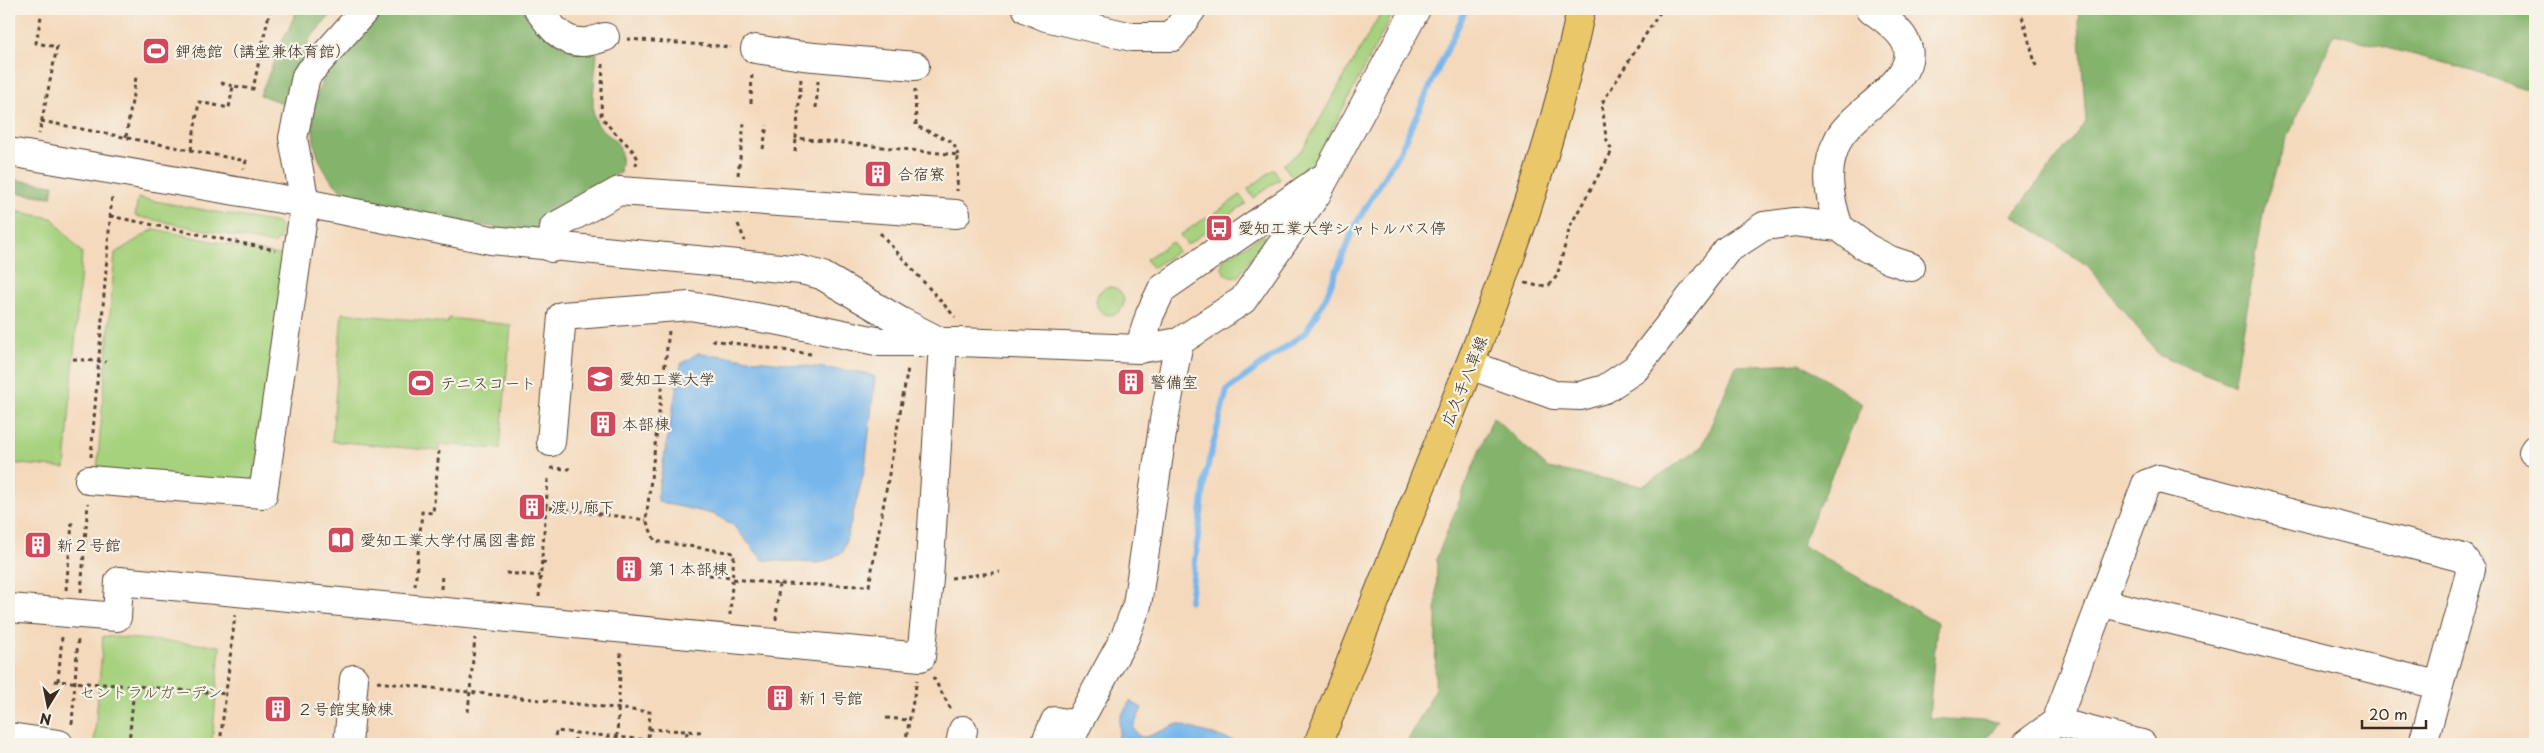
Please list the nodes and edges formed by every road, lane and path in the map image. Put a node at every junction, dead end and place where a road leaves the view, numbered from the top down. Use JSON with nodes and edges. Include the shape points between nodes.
{"nodes":[{"id":1,"x":32,"y":9,"type":"edge"},
{"id":2,"x":270,"y":9,"type":"edge"},
{"id":3,"x":366,"y":9,"type":"edge"},
{"id":4,"x":538,"y":9,"type":"edge"},
{"id":5,"x":1027,"y":9,"type":"edge"},
{"id":6,"x":1192,"y":9,"type":"edge"},
{"id":7,"x":1416,"y":9,"type":"edge"},
{"id":8,"x":1581,"y":9,"type":"edge"},
{"id":9,"x":1662,"y":9,"type":"edge"},
{"id":10,"x":1871,"y":9,"type":"edge"},
{"id":11,"x":2020,"y":9,"type":"edge"},
{"id":12,"x":42,"y":11,"type":"junction"},
{"id":13,"x":49,"y":13,"type":"dead end"},
{"id":14,"x":605,"y":37,"type":"joint"},
{"id":15,"x":755,"y":49,"type":"junction"},
{"id":16,"x":804,"y":56,"type":"junction"},
{"id":17,"x":915,"y":66,"type":"joint"},
{"id":18,"x":2036,"y":66,"type":"dead end"},
{"id":19,"x":603,"y":67,"type":"dead end"},
{"id":20,"x":136,"y":77,"type":"dead end"},
{"id":21,"x":221,"y":83,"type":"dead end"},
{"id":22,"x":233,"y":86,"type":"junction"},
{"id":23,"x":751,"y":103,"type":"dead end"},
{"id":24,"x":744,"y":123,"type":"dead end"},
{"id":25,"x":767,"y":125,"type":"dead end"},
{"id":26,"x":126,"y":137,"type":"junction"},
{"id":27,"x":796,"y":138,"type":"junction"},
{"id":28,"x":763,"y":149,"type":"dead end"},
{"id":29,"x":191,"y":150,"type":"junction"},
{"id":30,"x":9,"y":152,"type":"edge"},
{"id":31,"x":795,"y":152,"type":"dead end"},
{"id":32,"x":958,"y":154,"type":"junction"},
{"id":33,"x":222,"y":156,"type":"dead end"},
{"id":34,"x":114,"y":171,"type":"junction"},
{"id":35,"x":1328,"y":174,"type":"junction"},
{"id":36,"x":619,"y":191,"type":"junction"},
{"id":37,"x":740,"y":201,"type":"junction"},
{"id":38,"x":305,"y":202,"type":"junction"},
{"id":39,"x":858,"y":208,"type":"junction"},
{"id":40,"x":956,"y":214,"type":"joint"},
{"id":41,"x":110,"y":216,"type":"junction"},
{"id":42,"x":1839,"y":227,"type":"junction"},
{"id":43,"x":552,"y":248,"type":"junction"},
{"id":44,"x":298,"y":254,"type":"junction"},
{"id":45,"x":745,"y":264,"type":"junction"},
{"id":46,"x":1911,"y":267,"type":"dead end"},
{"id":47,"x":1505,"y":277,"type":"junction"},
{"id":48,"x":673,"y":308,"type":"junction"},
{"id":49,"x":970,"y":342,"type":"junction"},
{"id":50,"x":1179,"y":342,"type":"junction"},
{"id":51,"x":943,"y":343,"type":"junction"},
{"id":52,"x":1139,"y":349,"type":"junction"},
{"id":53,"x":73,"y":360,"type":"dead end"},
{"id":54,"x":98,"y":361,"type":"junction"},
{"id":55,"x":106,"y":362,"type":"dead end"},
{"id":56,"x":1470,"y":365,"type":"junction"},
{"id":57,"x":908,"y":368,"type":"dead end"},
{"id":58,"x":439,"y":451,"type":"dead end"},
{"id":59,"x":550,"y":455,"type":"joint"},
{"id":60,"x":570,"y":469,"type":"dead end"},
{"id":61,"x":548,"y":479,"type":"dead end"},
{"id":62,"x":89,"y":480,"type":"junction"},
{"id":63,"x":546,"y":508,"type":"junction"},
{"id":64,"x":646,"y":520,"type":"junction"},
{"id":65,"x":68,"y":523,"type":"dead end"},
{"id":66,"x":542,"y":562,"type":"junction"},
{"id":67,"x":550,"y":563,"type":"dead end"},
{"id":68,"x":1000,"y":572,"type":"dead end"},
{"id":69,"x":506,"y":573,"type":"dead end"},
{"id":70,"x":709,"y":575,"type":"dead end"},
{"id":71,"x":540,"y":576,"type":"junction"},
{"id":72,"x":733,"y":578,"type":"junction"},
{"id":73,"x":962,"y":578,"type":"dead end"},
{"id":74,"x":779,"y":584,"type":"junction"},
{"id":75,"x":237,"y":592,"type":"junction"},
{"id":76,"x":2103,"y":602,"type":"junction"},
{"id":77,"x":9,"y":608,"type":"edge"},
{"id":78,"x":413,"y":609,"type":"junction"},
{"id":79,"x":477,"y":616,"type":"junction"},
{"id":80,"x":69,"y":618,"type":"junction"},
{"id":81,"x":536,"y":620,"type":"junction"},
{"id":82,"x":622,"y":629,"type":"junction"},
{"id":83,"x":727,"y":639,"type":"junction"},
{"id":84,"x":774,"y":643,"type":"junction"},
{"id":85,"x":921,"y":657,"type":"junction"},
{"id":86,"x":354,"y":679,"type":"joint"},
{"id":87,"x":75,"y":682,"type":"junction"},
{"id":88,"x":134,"y":686,"type":"junction"},
{"id":89,"x":2438,"y":686,"type":"junction"},
{"id":90,"x":470,"y":691,"type":"junction"},
{"id":91,"x":227,"y":694,"type":"junction"},
{"id":92,"x":619,"y":709,"type":"junction"},
{"id":93,"x":468,"y":712,"type":"dead end"},
{"id":94,"x":886,"y":718,"type":"dead end"},
{"id":95,"x":908,"y":720,"type":"junction"},
{"id":96,"x":2056,"y":722,"type":"junction"},
{"id":97,"x":649,"y":729,"type":"junction"},
{"id":98,"x":686,"y":731,"type":"junction"},
{"id":99,"x":702,"y":732,"type":"dead end"},
{"id":100,"x":575,"y":733,"type":"junction"},
{"id":101,"x":65,"y":735,"type":"edge"},
{"id":102,"x":600,"y":735,"type":"junction"},
{"id":103,"x":1073,"y":735,"type":"edge"},
{"id":104,"x":9,"y":737,"type":"edge"},
{"id":105,"x":617,"y":737,"type":"junction"},
{"id":106,"x":962,"y":737,"type":"edge"},
{"id":107,"x":575,"y":742,"type":"dead end"},
{"id":108,"x":647,"y":742,"type":"edge"},
{"id":109,"x":129,"y":744,"type":"edge"},
{"id":110,"x":220,"y":744,"type":"edge"},
{"id":111,"x":348,"y":744,"type":"edge"},
{"id":112,"x":554,"y":744,"type":"edge"},
{"id":113,"x":600,"y":744,"type":"edge"},
{"id":114,"x":686,"y":744,"type":"edge"},
{"id":115,"x":905,"y":744,"type":"edge"},
{"id":116,"x":1045,"y":744,"type":"edge"},
{"id":117,"x":1318,"y":744,"type":"edge"},
{"id":118,"x":2026,"y":744,"type":"edge"},
{"id":119,"x":2142,"y":744,"type":"edge"},
{"id":120,"x":2423,"y":744,"type":"edge"}],
"edges":[{"from":1,"to":12,"type":"path"},
{"from":2,"to":22,"type":"path","via":[[253,89]]},
{"from":3,"to":38,"type":"street","via":[[306,76],[293,138]]},
{"from":4,"to":14,"type":"street","via":[[550,27],[569,38],[581,42]]},
{"from":5,"to":6,"type":"street","via":[[1046,17],[1132,37],[1172,37]]},
{"from":7,"to":35,"type":"street"},
{"from":8,"to":47,"type":"main road","name":"広久手八草線","via":[[1571,60],[1537,180]]},
{"from":9,"to":47,"type":"path","via":[[1602,104],[1606,138],[1612,151],[1570,226],[1558,276],[1549,285],[1538,286]]},
{"from":10,"to":42,"type":"street","via":[[1894,27],[1907,44],[1908,62],[1899,81],[1852,121],[1839,138],[1828,182],[1830,201]]},
{"from":11,"to":18,"type":"path"},
{"from":12,"to":13,"type":"path"},
{"from":12,"to":26,"type":"path","via":[[36,43],[56,47],[41,121]]},
{"from":14,"to":15,"type":"path"},
{"from":15,"to":16,"type":"street"},
{"from":15,"to":23,"type":"path"},
{"from":16,"to":17,"type":"street"},
{"from":16,"to":27,"type":"path"},
{"from":17,"to":32,"type":"path","via":[[916,126],[953,142]]},
{"from":19,"to":36,"type":"path","via":[[601,115],[638,159],[631,177]]},
{"from":20,"to":26,"type":"path"},
{"from":21,"to":22,"type":"path"},
{"from":22,"to":29,"type":"path","via":[[229,108],[199,102]]},
{"from":24,"to":37,"type":"path"},
{"from":25,"to":28,"type":"path"},
{"from":26,"to":29,"type":"path"},
{"from":27,"to":31,"type":"path"},
{"from":27,"to":32,"type":"path"},
{"from":29,"to":33,"type":"path"},
{"from":30,"to":34,"type":"street"},
{"from":32,"to":40,"type":"path"},
{"from":34,"to":38,"type":"street"},
{"from":34,"to":41,"type":"path"},
{"from":35,"to":50,"type":"street","via":[[1243,300]]},
{"from":35,"to":52,"type":"street","via":[[1162,289]]},
{"from":36,"to":37,"type":"street"},
{"from":36,"to":43,"type":"street","via":[[554,227]]},
{"from":37,"to":39,"type":"street"},
{"from":37,"to":45,"type":"path","via":[[733,216],[745,240]]},
{"from":38,"to":43,"type":"street","via":[[491,240]]},
{"from":38,"to":44,"type":"street"},
{"from":39,"to":40,"type":"street"},
{"from":39,"to":49,"type":"path","via":[[955,317]]},
{"from":41,"to":44,"type":"path"},
{"from":41,"to":54,"type":"path"},
{"from":42,"to":46,"type":"street","via":[[1867,248]]},
{"from":42,"to":56,"type":"street","via":[[1794,222],[1764,226],[1744,237],[1727,250],[1635,370],[1605,389],[1580,396],[1554,395]]},
{"from":43,"to":45,"type":"street"},
{"from":44,"to":62,"type":"street","via":[[262,494]]},
{"from":45,"to":51,"type":"street","via":[[821,275],[900,322]]},
{"from":47,"to":56,"type":"main road","name":"広久手八草線"},
{"from":48,"to":51,"type":"street","via":[[690,306],[881,342]]},
{"from":48,"to":59,"type":"street","via":[[562,316]]},
{"from":48,"to":64,"type":"path"},
{"from":49,"to":51,"type":"street"},
{"from":49,"to":52,"type":"street"},
{"from":50,"to":52,"type":"street"},
{"from":50,"to":103,"type":"street","via":[[1164,420],[1137,606],[1126,637]]},
{"from":51,"to":85,"type":"street","via":[[929,579]]},
{"from":53,"to":54,"type":"path"},
{"from":54,"to":55,"type":"path"},
{"from":54,"to":62,"type":"path"},
{"from":56,"to":117,"type":"main road","name":"広久手八草線"},
{"from":57,"to":74,"type":"path","via":[[869,586]]},
{"from":58,"to":78,"type":"path","via":[[433,513],[422,512]]},
{"from":59,"to":60,"type":"path"},
{"from":61,"to":63,"type":"path"},
{"from":62,"to":80,"type":"path"},
{"from":63,"to":64,"type":"path"},
{"from":63,"to":66,"type":"path"},
{"from":64,"to":72,"type":"path","via":[[655,542],[734,553]]},
{"from":65,"to":80,"type":"path","via":[[72,524]]},
{"from":66,"to":67,"type":"path"},
{"from":66,"to":71,"type":"path"},
{"from":68,"to":73,"type":"path"},
{"from":69,"to":71,"type":"path"},
{"from":70,"to":72,"type":"path"},
{"from":71,"to":81,"type":"path"},
{"from":72,"to":74,"type":"path"},
{"from":72,"to":83,"type":"path"},
{"from":74,"to":84,"type":"path"},
{"from":75,"to":78,"type":"street"},
{"from":75,"to":80,"type":"street","via":[[119,581],[117,616]]},
{"from":75,"to":91,"type":"path"},
{"from":76,"to":89,"type":"street"},
{"from":76,"to":89,"type":"street","via":[[2146,484],[2159,479],[2463,558],[2471,569]]},
{"from":76,"to":96,"type":"street"},
{"from":77,"to":80,"type":"street"},
{"from":78,"to":79,"type":"street"},
{"from":79,"to":81,"type":"street"},
{"from":79,"to":90,"type":"path"},
{"from":80,"to":87,"type":"path"},
{"from":80,"to":87,"type":"path","via":[[56,681]]},
{"from":81,"to":82,"type":"street"},
{"from":82,"to":83,"type":"street"},
{"from":82,"to":92,"type":"path"},
{"from":83,"to":84,"type":"street"},
{"from":84,"to":85,"type":"street"},
{"from":85,"to":95,"type":"path"},
{"from":85,"to":106,"type":"path"},
{"from":86,"to":90,"type":"path"},
{"from":86,"to":111,"type":"street"},
{"from":87,"to":88,"type":"path"},
{"from":87,"to":101,"type":"path"},
{"from":88,"to":91,"type":"path"},
{"from":88,"to":109,"type":"path"},
{"from":89,"to":120,"type":"street"},
{"from":90,"to":92,"type":"path"},
{"from":90,"to":93,"type":"path"},
{"from":91,"to":110,"type":"path"},
{"from":92,"to":97,"type":"path","via":[[650,712]]},
{"from":92,"to":105,"type":"path"},
{"from":94,"to":95,"type":"path"},
{"from":95,"to":115,"type":"path"},
{"from":96,"to":118,"type":"street"},
{"from":96,"to":119,"type":"street"},
{"from":97,"to":98,"type":"path"},
{"from":97,"to":108,"type":"path"},
{"from":98,"to":99,"type":"path"},
{"from":98,"to":114,"type":"path"},
{"from":100,"to":102,"type":"path"},
{"from":100,"to":107,"type":"path"},
{"from":100,"to":112,"type":"path","via":[[556,731]]},
{"from":101,"to":104,"type":"street"},
{"from":102,"to":105,"type":"path"},
{"from":102,"to":113,"type":"path"},
{"from":103,"to":116,"type":"street","via":[[1055,721]]},
{"from":105,"to":108,"type":"path"}]}
